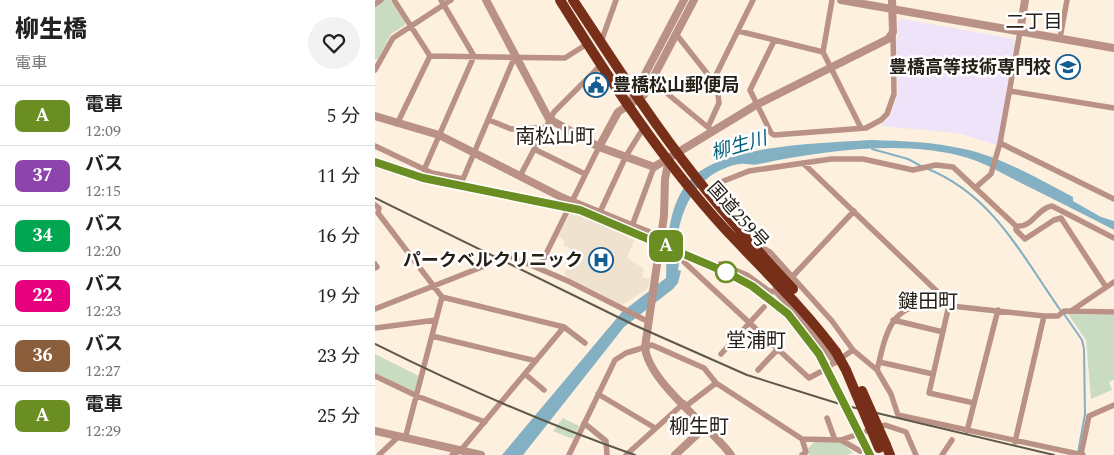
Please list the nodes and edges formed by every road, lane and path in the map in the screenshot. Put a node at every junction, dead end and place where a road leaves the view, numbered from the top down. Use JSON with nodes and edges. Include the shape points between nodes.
{"nodes":[{"id":1,"x":381,"y":0,"type":"edge"},
{"id":2,"x":394,"y":0,"type":"edge"},
{"id":3,"x":451,"y":0,"type":"edge"},
{"id":4,"x":486,"y":0,"type":"edge"},
{"id":5,"x":560,"y":0,"type":"edge"},
{"id":6,"x":573,"y":0,"type":"edge"},
{"id":7,"x":616,"y":0,"type":"edge"},
{"id":8,"x":684,"y":0,"type":"edge"},
{"id":9,"x":694,"y":0,"type":"edge"},
{"id":10,"x":753,"y":0,"type":"edge"},
{"id":11,"x":832,"y":0,"type":"edge"},
{"id":12,"x":841,"y":0,"type":"edge"},
{"id":13,"x":892,"y":0,"type":"edge"},
{"id":14,"x":1025,"y":0,"type":"edge"},
{"id":15,"x":1067,"y":0,"type":"edge"},
{"id":16,"x":443,"y":2,"type":"edge"},
{"id":17,"x":375,"y":4,"type":"edge"},
{"id":18,"x":892,"y":9,"type":"junction"},
{"id":19,"x":411,"y":26,"type":"junction"},
{"id":20,"x":737,"y":32,"type":"junction"},
{"id":21,"x":893,"y":32,"type":"junction"},
{"id":22,"x":1020,"y":32,"type":"junction"},
{"id":23,"x":677,"y":34,"type":"junction"},
{"id":24,"x":1060,"y":38,"type":"junction"},
{"id":25,"x":774,"y":41,"type":"junction"},
{"id":26,"x":601,"y":42,"type":"junction"},
{"id":27,"x":587,"y":44,"type":"junction"},
{"id":28,"x":1114,"y":48,"type":"edge"},
{"id":29,"x":823,"y":52,"type":"junction"},
{"id":30,"x":430,"y":56,"type":"junction"},
{"id":31,"x":474,"y":56,"type":"junction"},
{"id":32,"x":515,"y":56,"type":"junction"},
{"id":33,"x":601,"y":65,"type":"junction"},
{"id":34,"x":376,"y":66,"type":"edge"},
{"id":35,"x":831,"y":67,"type":"junction"},
{"id":36,"x":652,"y":81,"type":"junction"},
{"id":37,"x":713,"y":81,"type":"junction"},
{"id":38,"x":1010,"y":90,"type":"junction"},
{"id":39,"x":636,"y":97,"type":"junction"},
{"id":40,"x":628,"y":105,"type":"junction"},
{"id":41,"x":756,"y":105,"type":"junction"},
{"id":42,"x":1114,"y":108,"type":"edge"},
{"id":43,"x":375,"y":116,"type":"edge"},
{"id":44,"x":549,"y":119,"type":"junction"},
{"id":45,"x":489,"y":120,"type":"junction"},
{"id":46,"x":397,"y":124,"type":"junction"},
{"id":47,"x":644,"y":126,"type":"junction"},
{"id":48,"x":545,"y":127,"type":"junction"},
{"id":49,"x":861,"y":128,"type":"junction"},
{"id":50,"x":711,"y":129,"type":"junction"},
{"id":51,"x":439,"y":136,"type":"junction"},
{"id":52,"x":1000,"y":143,"type":"junction"},
{"id":53,"x":375,"y":146,"type":"edge"},
{"id":54,"x":599,"y":147,"type":"junction"},
{"id":55,"x":534,"y":149,"type":"junction"},
{"id":56,"x":475,"y":153,"type":"junction"},
{"id":57,"x":626,"y":156,"type":"junction"},
{"id":58,"x":673,"y":156,"type":"junction"},
{"id":59,"x":803,"y":163,"type":"junction"},
{"id":60,"x":654,"y":166,"type":"junction"},
{"id":61,"x":424,"y":170,"type":"junction"},
{"id":62,"x":585,"y":174,"type":"junction"},
{"id":63,"x":520,"y":176,"type":"junction"},
{"id":64,"x":975,"y":188,"type":"junction"},
{"id":65,"x":704,"y":193,"type":"junction"},
{"id":66,"x":1114,"y":199,"type":"edge"},
{"id":67,"x":572,"y":200,"type":"junction"},
{"id":68,"x":375,"y":205,"type":"edge"},
{"id":69,"x":854,"y":211,"type":"junction"},
{"id":70,"x":600,"y":212,"type":"junction"},
{"id":71,"x":632,"y":226,"type":"junction"},
{"id":72,"x":1016,"y":226,"type":"junction"},
{"id":73,"x":661,"y":238,"type":"junction"},
{"id":74,"x":1114,"y":238,"type":"edge"},
{"id":75,"x":760,"y":253,"type":"junction"},
{"id":76,"x":684,"y":262,"type":"dead end"},
{"id":77,"x":375,"y":264,"type":"edge"},
{"id":78,"x":720,"y":264,"type":"dead end"},
{"id":79,"x":375,"y":268,"type":"edge"},
{"id":80,"x":539,"y":268,"type":"junction"},
{"id":81,"x":792,"y":276,"type":"junction"},
{"id":82,"x":775,"y":280,"type":"junction"},
{"id":83,"x":1114,"y":282,"type":"edge"},
{"id":84,"x":432,"y":286,"type":"junction"},
{"id":85,"x":1106,"y":287,"type":"junction"},
{"id":86,"x":776,"y":292,"type":"junction"},
{"id":87,"x":442,"y":297,"type":"junction"},
{"id":88,"x":949,"y":305,"type":"junction"},
{"id":89,"x":764,"y":307,"type":"dead end"},
{"id":90,"x":375,"y":309,"type":"edge"},
{"id":91,"x":998,"y":310,"type":"junction"},
{"id":92,"x":1068,"y":311,"type":"junction"},
{"id":93,"x":1114,"y":312,"type":"edge"},
{"id":94,"x":1044,"y":316,"type":"junction"},
{"id":95,"x":436,"y":320,"type":"junction"},
{"id":96,"x":893,"y":320,"type":"junction"},
{"id":97,"x":649,"y":322,"type":"junction"},
{"id":98,"x":749,"y":322,"type":"junction"},
{"id":99,"x":564,"y":326,"type":"junction"},
{"id":100,"x":375,"y":328,"type":"edge"},
{"id":101,"x":943,"y":332,"type":"junction"},
{"id":102,"x":432,"y":336,"type":"junction"},
{"id":103,"x":585,"y":344,"type":"dead end"},
{"id":104,"x":645,"y":347,"type":"junction"},
{"id":105,"x":778,"y":349,"type":"junction"},
{"id":106,"x":853,"y":350,"type":"junction"},
{"id":107,"x":721,"y":354,"type":"dead end"},
{"id":108,"x":836,"y":358,"type":"junction"},
{"id":109,"x":536,"y":361,"type":"junction"},
{"id":110,"x":879,"y":362,"type":"junction"},
{"id":111,"x":759,"y":370,"type":"dead end"},
{"id":112,"x":877,"y":370,"type":"junction"},
{"id":113,"x":822,"y":371,"type":"dead end"},
{"id":114,"x":525,"y":374,"type":"junction"},
{"id":115,"x":933,"y":374,"type":"junction"},
{"id":116,"x":375,"y":376,"type":"edge"},
{"id":117,"x":716,"y":383,"type":"junction"},
{"id":118,"x":543,"y":390,"type":"dead end"},
{"id":119,"x":598,"y":394,"type":"junction"},
{"id":120,"x":417,"y":396,"type":"junction"},
{"id":121,"x":974,"y":404,"type":"junction"},
{"id":122,"x":685,"y":405,"type":"junction"},
{"id":123,"x":1114,"y":405,"type":"edge"},
{"id":124,"x":827,"y":418,"type":"dead end"},
{"id":125,"x":485,"y":422,"type":"junction"},
{"id":126,"x":584,"y":423,"type":"junction"},
{"id":127,"x":706,"y":426,"type":"junction"},
{"id":128,"x":655,"y":428,"type":"junction"},
{"id":129,"x":375,"y":431,"type":"edge"},
{"id":130,"x":967,"y":431,"type":"junction"},
{"id":131,"x":402,"y":438,"type":"junction"},
{"id":132,"x":802,"y":439,"type":"junction"},
{"id":133,"x":838,"y":440,"type":"junction"},
{"id":134,"x":952,"y":440,"type":"dead end"},
{"id":135,"x":1015,"y":442,"type":"junction"},
{"id":136,"x":882,"y":449,"type":"edge"},
{"id":137,"x":461,"y":450,"type":"junction"},
{"id":138,"x":860,"y":451,"type":"dead end"},
{"id":139,"x":805,"y":454,"type":"edge"},
{"id":140,"x":1080,"y":454,"type":"edge"},
{"id":141,"x":379,"y":455,"type":"edge"},
{"id":142,"x":452,"y":455,"type":"edge"},
{"id":143,"x":481,"y":455,"type":"edge"},
{"id":144,"x":569,"y":455,"type":"edge"},
{"id":145,"x":607,"y":455,"type":"edge"},
{"id":146,"x":626,"y":455,"type":"edge"},
{"id":147,"x":675,"y":455,"type":"edge"},
{"id":148,"x":731,"y":455,"type":"edge"},
{"id":149,"x":890,"y":455,"type":"edge"},
{"id":150,"x":916,"y":455,"type":"edge"},
{"id":151,"x":942,"y":455,"type":"edge"}],
"edges":[{"from":1,"to":17,"type":"street"},
{"from":2,"to":19,"type":"street"},
{"from":3,"to":16,"type":"street"},
{"from":4,"to":32,"type":"street"},
{"from":5,"to":27,"type":"highway","name":"国道259号"},
{"from":6,"to":26,"type":"highway","name":"国道259号"},
{"from":7,"to":26,"type":"street"},
{"from":8,"to":39,"type":"street"},
{"from":9,"to":23,"type":"street"},
{"from":10,"to":20,"type":"street"},
{"from":11,"to":29,"type":"street"},
{"from":12,"to":18,"type":"street"},
{"from":13,"to":18,"type":"street"},
{"from":14,"to":22,"type":"street"},
{"from":15,"to":24,"type":"street"},
{"from":16,"to":19,"type":"street"},
{"from":16,"to":31,"type":"street"},
{"from":18,"to":21,"type":"street"},
{"from":18,"to":22,"type":"street"},
{"from":19,"to":30,"type":"street"},
{"from":19,"to":34,"type":"street","via":[[393,38]]},
{"from":20,"to":25,"type":"street"},
{"from":20,"to":37,"type":"street"},
{"from":21,"to":35,"type":"street","via":[[888,39]]},
{"from":21,"to":49,"type":"street","via":[[895,86],[891,104],[887,114],[876,124]]},
{"from":22,"to":24,"type":"street"},
{"from":22,"to":38,"type":"street"},
{"from":23,"to":36,"type":"street"},
{"from":23,"to":37,"type":"street"},
{"from":24,"to":28,"type":"street"},
{"from":25,"to":29,"type":"street"},
{"from":25,"to":41,"type":"street","via":[[750,90]]},
{"from":26,"to":39,"type":"highway","name":"国道259号"},
{"from":27,"to":32,"type":"street","via":[[565,58]]},
{"from":27,"to":33,"type":"highway","name":"国道259号"},
{"from":29,"to":35,"type":"street"},
{"from":30,"to":31,"type":"street"},
{"from":30,"to":46,"type":"street"},
{"from":31,"to":32,"type":"street"},
{"from":31,"to":51,"type":"street"},
{"from":32,"to":44,"type":"street"},
{"from":32,"to":45,"type":"street"},
{"from":33,"to":40,"type":"highway","name":"国道259号"},
{"from":33,"to":44,"type":"street"},
{"from":35,"to":41,"type":"street"},
{"from":35,"to":49,"type":"street"},
{"from":36,"to":39,"type":"street","via":[[644,95]]},
{"from":36,"to":50,"type":"street"},
{"from":37,"to":50,"type":"street","via":[[719,103]]},
{"from":38,"to":42,"type":"street"},
{"from":38,"to":52,"type":"street"},
{"from":39,"to":40,"type":"street"},
{"from":39,"to":58,"type":"highway","name":"国道259号"},
{"from":40,"to":47,"type":"highway","name":"国道259号"},
{"from":40,"to":54,"type":"street","via":[[618,112]]},
{"from":41,"to":49,"type":"street","via":[[774,135]]},
{"from":41,"to":50,"type":"street"},
{"from":43,"to":46,"type":"street"},
{"from":44,"to":48,"type":"street"},
{"from":44,"to":54,"type":"street"},
{"from":45,"to":48,"type":"street","via":[[511,129]]},
{"from":45,"to":56,"type":"street"},
{"from":46,"to":51,"type":"street"},
{"from":47,"to":57,"type":"street"},
{"from":47,"to":58,"type":"highway","name":"国道259号"},
{"from":48,"to":55,"type":"street"},
{"from":50,"to":58,"type":"street"},
{"from":51,"to":56,"type":"street"},
{"from":51,"to":61,"type":"street"},
{"from":52,"to":64,"type":"street","via":[[991,174]]},
{"from":52,"to":66,"type":"street"},
{"from":53,"to":61,"type":"street"},
{"from":54,"to":57,"type":"street"},
{"from":54,"to":62,"type":"street"},
{"from":55,"to":62,"type":"street"},
{"from":55,"to":63,"type":"street"},
{"from":56,"to":61,"type":"street","via":[[463,179]]},
{"from":56,"to":63,"type":"street"},
{"from":57,"to":60,"type":"street"},
{"from":57,"to":70,"type":"street"},
{"from":58,"to":60,"type":"street"},
{"from":58,"to":65,"type":"highway","name":"国道259号"},
{"from":58,"to":73,"type":"street","via":[[665,180]]},
{"from":59,"to":64,"type":"street","via":[[863,159],[913,170],[940,164],[953,167]]},
{"from":59,"to":65,"type":"street","via":[[749,172],[721,182]]},
{"from":59,"to":69,"type":"street"},
{"from":60,"to":71,"type":"street"},
{"from":62,"to":67,"type":"street"},
{"from":63,"to":67,"type":"street"},
{"from":64,"to":72,"type":"street"},
{"from":65,"to":75,"type":"highway","name":"国道259号"},
{"from":65,"to":82,"type":"highway","name":"国道259号","via":[[724,228]]},
{"from":67,"to":70,"type":"street"},
{"from":67,"to":80,"type":"street"},
{"from":68,"to":84,"type":"street"},
{"from":69,"to":81,"type":"street"},
{"from":69,"to":88,"type":"street"},
{"from":70,"to":71,"type":"street"},
{"from":71,"to":73,"type":"street"},
{"from":72,"to":74,"type":"street","via":[[1028,224],[1052,206]]},
{"from":72,"to":85,"type":"street","via":[[1025,239],[1061,218]]},
{"from":73,"to":97,"type":"street"},
{"from":75,"to":81,"type":"street","via":[[765,249],[770,252]]},
{"from":75,"to":108,"type":"highway","name":"国道259号","via":[[824,324]]},
{"from":76,"to":98,"type":"street"},
{"from":77,"to":79,"type":"street"},
{"from":78,"to":86,"type":"street"},
{"from":80,"to":84,"type":"street","via":[[503,254],[487,265]]},
{"from":80,"to":97,"type":"street"},
{"from":81,"to":106,"type":"street"},
{"from":82,"to":86,"type":"street"},
{"from":82,"to":108,"type":"highway","name":"国道259号","via":[[820,330]]},
{"from":83,"to":85,"type":"street"},
{"from":84,"to":87,"type":"street"},
{"from":84,"to":90,"type":"street"},
{"from":85,"to":92,"type":"street"},
{"from":86,"to":108,"type":"street"},
{"from":87,"to":95,"type":"street"},
{"from":87,"to":99,"type":"street"},
{"from":88,"to":91,"type":"street"},
{"from":88,"to":96,"type":"street","via":[[916,305]]},
{"from":88,"to":101,"type":"street"},
{"from":89,"to":98,"type":"street"},
{"from":91,"to":94,"type":"street"},
{"from":91,"to":121,"type":"street"},
{"from":92,"to":93,"type":"street"},
{"from":92,"to":94,"type":"street","via":[[1058,316]]},
{"from":94,"to":135,"type":"street"},
{"from":95,"to":100,"type":"street"},
{"from":95,"to":102,"type":"street"},
{"from":96,"to":101,"type":"street"},
{"from":96,"to":110,"type":"street"},
{"from":97,"to":104,"type":"street"},
{"from":98,"to":105,"type":"street"},
{"from":98,"to":107,"type":"street"},
{"from":99,"to":103,"type":"street"},
{"from":99,"to":109,"type":"street"},
{"from":101,"to":115,"type":"street"},
{"from":102,"to":109,"type":"street"},
{"from":102,"to":120,"type":"street"},
{"from":104,"to":117,"type":"street","via":[[652,345],[704,368]]},
{"from":104,"to":119,"type":"street","via":[[615,360]]},
{"from":104,"to":122,"type":"street","via":[[646,359],[653,370]]},
{"from":105,"to":111,"type":"street"},
{"from":105,"to":113,"type":"street","via":[[809,378]]},
{"from":106,"to":108,"type":"street"},
{"from":106,"to":112,"type":"street"},
{"from":108,"to":136,"type":"highway","name":"国道259号","bridge":true,"via":[[846,370]]},
{"from":109,"to":114,"type":"street"},
{"from":110,"to":112,"type":"street"},
{"from":110,"to":115,"type":"street"},
{"from":112,"to":130,"type":"street","via":[[891,394],[898,415]]},
{"from":114,"to":118,"type":"street"},
{"from":114,"to":125,"type":"street"},
{"from":115,"to":121,"type":"street","via":[[929,393]]},
{"from":116,"to":120,"type":"street"},
{"from":117,"to":122,"type":"street"},
{"from":117,"to":132,"type":"street"},
{"from":119,"to":126,"type":"street"},
{"from":119,"to":128,"type":"street"},
{"from":120,"to":125,"type":"street"},
{"from":120,"to":131,"type":"street"},
{"from":121,"to":130,"type":"street"},
{"from":122,"to":127,"type":"street"},
{"from":122,"to":128,"type":"street"},
{"from":123,"to":140,"type":"street","via":[[1089,416]]},
{"from":124,"to":133,"type":"street"},
{"from":125,"to":137,"type":"street"},
{"from":126,"to":144,"type":"street"},
{"from":126,"to":145,"type":"street","via":[[606,441]]},
{"from":127,"to":147,"type":"street"},
{"from":127,"to":148,"type":"street"},
{"from":128,"to":146,"type":"street"},
{"from":129,"to":131,"type":"street"},
{"from":130,"to":135,"type":"street"},
{"from":131,"to":137,"type":"street"},
{"from":131,"to":141,"type":"street"},
{"from":132,"to":133,"type":"street"},
{"from":132,"to":139,"type":"street"},
{"from":133,"to":138,"type":"street"},
{"from":133,"to":150,"type":"street","via":[[891,426],[906,432]]},
{"from":134,"to":151,"type":"street"},
{"from":135,"to":140,"type":"street"},
{"from":136,"to":149,"type":"highway","name":"国道259号"},
{"from":137,"to":142,"type":"street"},
{"from":137,"to":143,"type":"street"}]}
